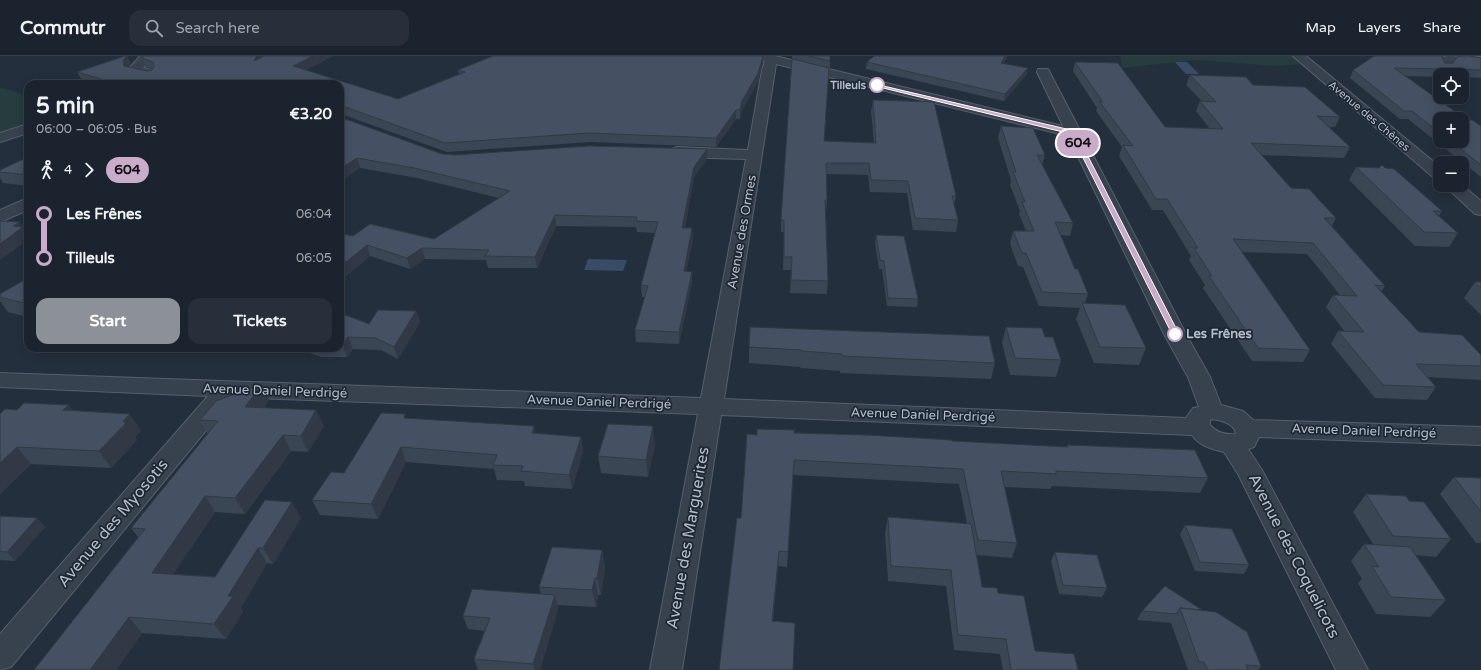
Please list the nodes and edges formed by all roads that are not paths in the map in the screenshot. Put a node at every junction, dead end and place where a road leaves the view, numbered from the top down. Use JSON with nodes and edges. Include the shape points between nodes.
{"nodes":[{"id":1,"x":147,"y":56,"type":"edge"},
{"id":2,"x":758,"y":56,"type":"edge"},
{"id":3,"x":1299,"y":56,"type":"edge"},
{"id":4,"x":772,"y":59,"type":"junction"},
{"id":5,"x":1481,"y":61,"type":"edge"},
{"id":6,"x":1445,"y":66,"type":"edge"},
{"id":7,"x":1043,"y":72,"type":"dead end"},
{"id":8,"x":151,"y":74,"type":"edge"},
{"id":9,"x":24,"y":129,"type":"edge"},
{"id":10,"x":1073,"y":133,"type":"junction"},
{"id":11,"x":0,"y":138,"type":"edge"},
{"id":12,"x":661,"y":152,"type":"edge"},
{"id":13,"x":755,"y":155,"type":"junction"},
{"id":14,"x":1433,"y":169,"type":"edge"},
{"id":15,"x":1460,"y":192,"type":"edge"},
{"id":16,"x":24,"y":205,"type":"edge"},
{"id":17,"x":1481,"y":210,"type":"edge"},
{"id":18,"x":0,"y":217,"type":"edge"},
{"id":19,"x":0,"y":380,"type":"edge"},
{"id":20,"x":227,"y":390,"type":"junction"},
{"id":21,"x":711,"y":405,"type":"junction"},
{"id":22,"x":1205,"y":419,"type":"junction"},
{"id":23,"x":1239,"y":436,"type":"junction"},
{"id":24,"x":1481,"y":436,"type":"edge"},
{"id":25,"x":0,"y":657,"type":"edge"},
{"id":26,"x":666,"y":670,"type":"edge"},
{"id":27,"x":1352,"y":670,"type":"edge"}],
"edges":[{"from":1,"to":8,"type":"street","via":[[134,70]]},
{"from":2,"to":4,"type":"street"},
{"from":3,"to":14,"type":"street","name":"Avenue des Chênes"},
{"from":4,"to":10,"type":"street"},
{"from":4,"to":13,"type":"street","name":"Avenue des Ormes","via":[[768,70]]},
{"from":5,"to":6,"type":"street","via":[[1461,57],[1447,60]]},
{"from":7,"to":10,"type":"street"},
{"from":9,"to":11,"type":"street"},
{"from":10,"to":22,"type":"street","via":[[1199,377]]},
{"from":12,"to":13,"type":"street"},
{"from":13,"to":21,"type":"street","name":"Avenue des Ormes"},
{"from":15,"to":17,"type":"street"},
{"from":16,"to":18,"type":"street"},
{"from":19,"to":20,"type":"street","name":"Avenue Daniel Perdrigé"},
{"from":20,"to":21,"type":"street","name":"Avenue Daniel Perdrigé"},
{"from":20,"to":25,"type":"street","name":"Avenue des Myosotis"},
{"from":21,"to":22,"type":"street","name":"Avenue Daniel Perdrigé"},
{"from":21,"to":26,"type":"street","name":"Avenue des Marguerites"},
{"from":22,"to":23,"type":"street","name":"Avenue Daniel Perdrigé","via":[[1202,432],[1212,439],[1224,444]]},
{"from":23,"to":24,"type":"street","name":"Avenue Daniel Perdrigé","via":[[1286,428]]},
{"from":23,"to":27,"type":"street","name":"Avenue des Coquelicots","via":[[1249,470]]}]}
